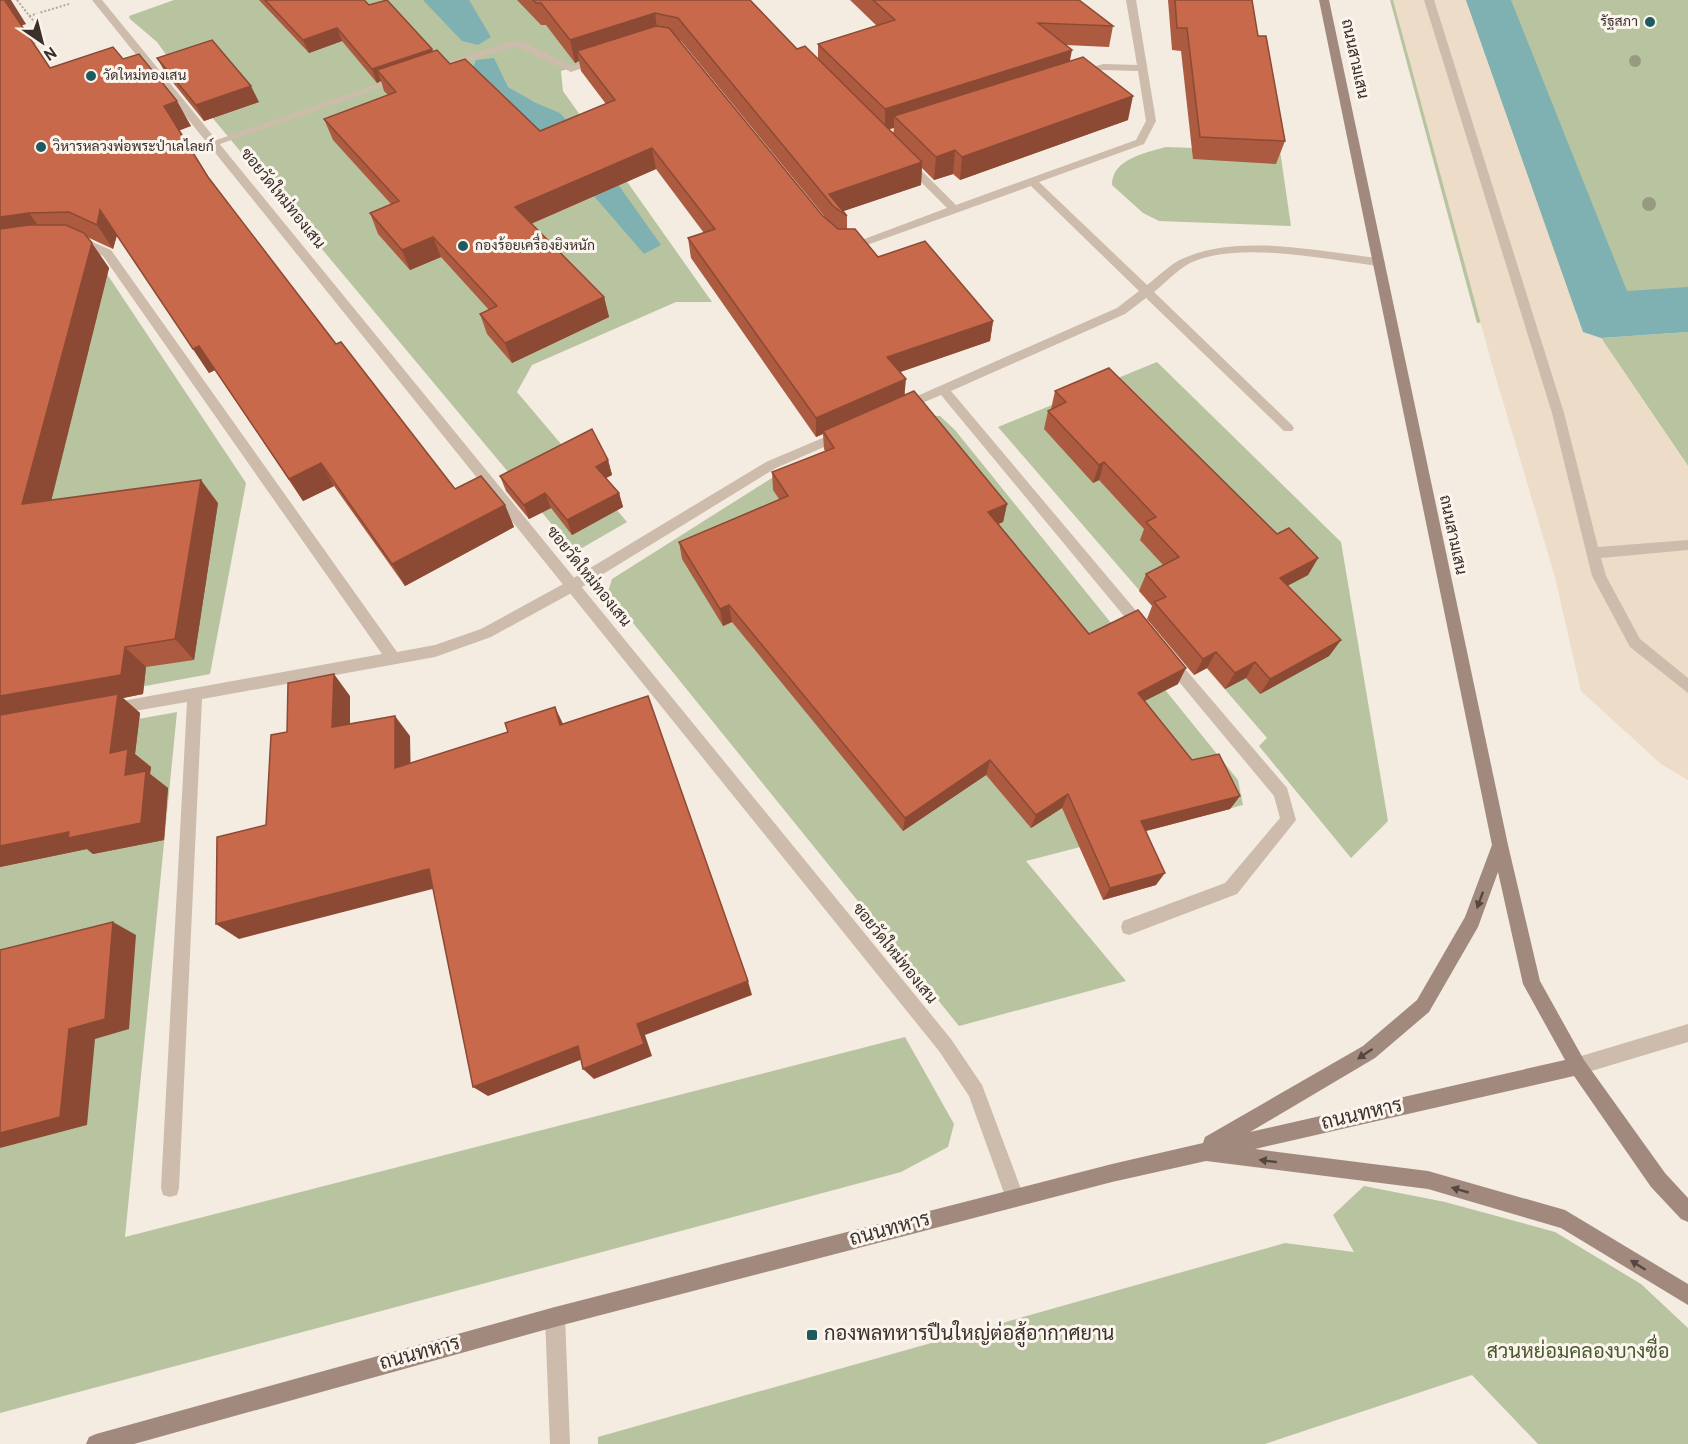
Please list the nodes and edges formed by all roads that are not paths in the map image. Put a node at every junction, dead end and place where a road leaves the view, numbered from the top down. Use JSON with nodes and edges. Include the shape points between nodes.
{"nodes":[{"id":1,"x":97,"y":0,"type":"edge"},
{"id":2,"x":1131,"y":0,"type":"edge"},
{"id":3,"x":1324,"y":0,"type":"edge"},
{"id":4,"x":1429,"y":0,"type":"edge"},
{"id":5,"x":614,"y":56,"type":"edge"},
{"id":6,"x":1142,"y":68,"type":"junction"},
{"id":7,"x":424,"y":72,"type":"edge"},
{"id":8,"x":413,"y":75,"type":"edge"},
{"id":9,"x":1066,"y":77,"type":"edge"},
{"id":10,"x":213,"y":143,"type":"junction"},
{"id":11,"x":898,"y":153,"type":"edge"},
{"id":12,"x":1033,"y":182,"type":"junction"},
{"id":13,"x":955,"y":210,"type":"junction"},
{"id":14,"x":836,"y":239,"type":"edge"},
{"id":15,"x":67,"y":243,"type":"edge"},
{"id":16,"x":1379,"y":262,"type":"junction"},
{"id":17,"x":1146,"y":291,"type":"junction"},
{"id":18,"x":943,"y":389,"type":"junction"},
{"id":19,"x":893,"y":411,"type":"edge"},
{"id":20,"x":1288,"y":428,"type":"dead end"},
{"id":21,"x":853,"y":429,"type":"edge"},
{"id":22,"x":1688,"y":545,"type":"edge"},
{"id":23,"x":1593,"y":553,"type":"junction"},
{"id":24,"x":572,"y":586,"type":"junction"},
{"id":25,"x":393,"y":658,"type":"junction"},
{"id":26,"x":1688,"y":687,"type":"edge"},
{"id":27,"x":195,"y":694,"type":"junction"},
{"id":28,"x":92,"y":712,"type":"edge"},
{"id":29,"x":1500,"y":845,"type":"junction"},
{"id":30,"x":1129,"y":927,"type":"dead end"},
{"id":31,"x":1688,"y":1033,"type":"edge"},
{"id":32,"x":1578,"y":1066,"type":"junction"},
{"id":33,"x":1199,"y":1152,"type":"junction"},
{"id":34,"x":170,"y":1188,"type":"dead end"},
{"id":35,"x":1015,"y":1197,"type":"junction"},
{"id":36,"x":1688,"y":1212,"type":"edge"},
{"id":37,"x":1688,"y":1295,"type":"edge"},
{"id":38,"x":555,"y":1317,"type":"junction"},
{"id":39,"x":96,"y":1444,"type":"edge"},
{"id":40,"x":560,"y":1444,"type":"edge"}],
"edges":[{"from":1,"to":10,"type":"street","name":"ซอยวัดใหม่ทองเสน"},
{"from":2,"to":6,"type":"street"},
{"from":3,"to":16,"type":"main road","name":"ถนนสามเสน"},
{"from":4,"to":23,"type":"street","via":[[1558,413]]},
{"from":5,"to":7,"type":"street","via":[[571,69],[520,44],[512,44]]},
{"from":6,"to":9,"type":"street","via":[[1103,67]]},
{"from":6,"to":12,"type":"street","via":[[1151,121],[1140,142]]},
{"from":8,"to":10,"type":"street"},
{"from":10,"to":24,"type":"street","name":"ซอยวัดใหม่ทองเสน"},
{"from":11,"to":13,"type":"street"},
{"from":12,"to":13,"type":"street"},
{"from":12,"to":17,"type":"street"},
{"from":13,"to":14,"type":"street","via":[[860,244],[844,245]]},
{"from":15,"to":25,"type":"street","via":[[86,243],[106,254]]},
{"from":16,"to":17,"type":"street","via":[[1250,248],[1213,252],[1186,261]]},
{"from":16,"to":29,"type":"main road","name":"ถนนสามเสน"},
{"from":17,"to":18,"type":"street","via":[[1121,311]]},
{"from":17,"to":20,"type":"street"},
{"from":18,"to":19,"type":"street"},
{"from":18,"to":30,"type":"street","via":[[1281,793],[1288,820],[1231,889]]},
{"from":21,"to":24,"type":"street","via":[[771,465]]},
{"from":22,"to":23,"type":"street"},
{"from":23,"to":26,"type":"street","via":[[1599,576],[1635,643]]},
{"from":24,"to":25,"type":"street","via":[[486,633],[435,651]]},
{"from":24,"to":35,"type":"street","name":"ซอยวัดใหม่ทองเสน","via":[[945,1045],[976,1090]]},
{"from":25,"to":27,"type":"street"},
{"from":27,"to":28,"type":"street"},
{"from":27,"to":34,"type":"street"},
{"from":29,"to":32,"type":"main road","name":"ถนนสามเสน","via":[[1532,984]]},
{"from":29,"to":33,"type":"main road","one_way":true,"via":[[1472,921],[1423,1006],[1369,1052]]},
{"from":31,"to":32,"type":"street","name":"ถนนทหาร"},
{"from":32,"to":33,"type":"main road","name":"ถนนทหาร"},
{"from":32,"to":36,"type":"main road","name":"ถนนสามเสน","via":[[1658,1180]]},
{"from":33,"to":35,"type":"main road","name":"ถนนทหาร"},
{"from":37,"to":33,"type":"main road","one_way":true,"via":[[1565,1220],[1428,1180]]},
{"from":35,"to":38,"type":"main road","name":"ถนนทหาร"},
{"from":38,"to":39,"type":"main road","name":"ถนนทหาร"},
{"from":38,"to":40,"type":"street"}]}
